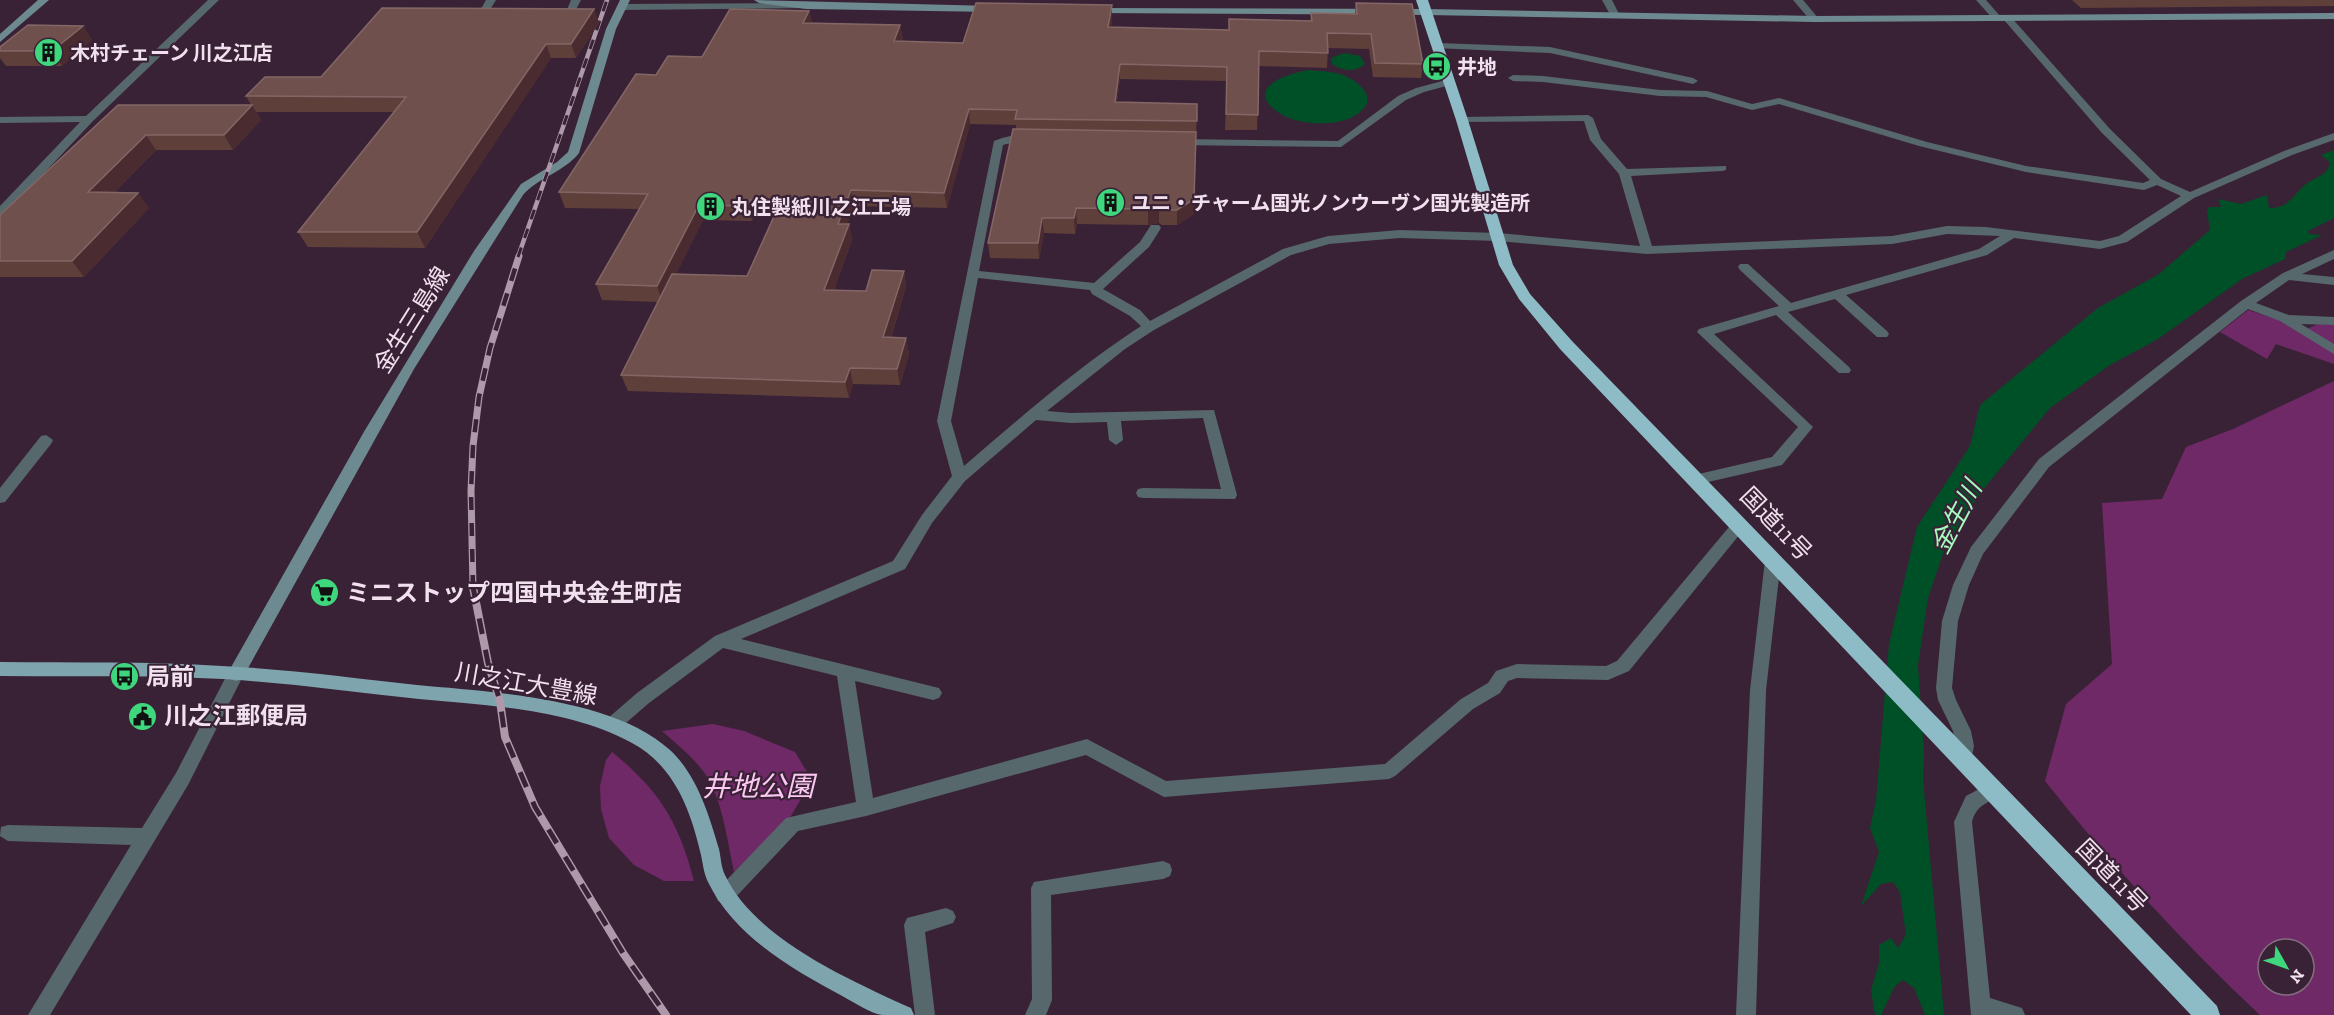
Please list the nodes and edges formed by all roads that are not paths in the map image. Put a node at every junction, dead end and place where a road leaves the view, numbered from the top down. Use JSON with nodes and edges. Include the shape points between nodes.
{"nodes":[{"id":1,"x":44,"y":0,"type":"edge"},
{"id":2,"x":214,"y":0,"type":"edge"},
{"id":3,"x":491,"y":0,"type":"edge"},
{"id":4,"x":576,"y":0,"type":"edge"},
{"id":5,"x":759,"y":0,"type":"edge"},
{"id":6,"x":1607,"y":0,"type":"edge"},
{"id":7,"x":1798,"y":0,"type":"edge"},
{"id":8,"x":1981,"y":0,"type":"edge"},
{"id":9,"x":624,"y":3,"type":"edge"},
{"id":10,"x":806,"y":6,"type":"junction"},
{"id":11,"x":1424,"y":6,"type":"edge"},
{"id":12,"x":1000,"y":10,"type":"edge"},
{"id":13,"x":1082,"y":10,"type":"edge"},
{"id":14,"x":547,"y":15,"type":"edge"},
{"id":15,"x":504,"y":16,"type":"edge"},
{"id":16,"x":1615,"y":16,"type":"junction"},
{"id":17,"x":2334,"y":16,"type":"edge"},
{"id":18,"x":2002,"y":18,"type":"junction"},
{"id":19,"x":1814,"y":19,"type":"junction"},
{"id":20,"x":0,"y":39,"type":"edge"},
{"id":21,"x":1438,"y":46,"type":"junction"},
{"id":22,"x":1513,"y":78,"type":"dead end"},
{"id":23,"x":1693,"y":81,"type":"dead end"},
{"id":24,"x":1450,"y":82,"type":"junction"},
{"id":25,"x":89,"y":119,"type":"junction"},
{"id":26,"x":0,"y":120,"type":"edge"},
{"id":27,"x":1462,"y":120,"type":"junction"},
{"id":28,"x":2334,"y":136,"type":"edge"},
{"id":29,"x":1044,"y":140,"type":"edge"},
{"id":30,"x":1163,"y":141,"type":"edge"},
{"id":31,"x":1722,"y":168,"type":"dead end"},
{"id":32,"x":1624,"y":173,"type":"junction"},
{"id":33,"x":2157,"y":181,"type":"junction"},
{"id":34,"x":2190,"y":196,"type":"junction"},
{"id":35,"x":0,"y":213,"type":"edge"},
{"id":36,"x":1155,"y":228,"type":"dead end"},
{"id":37,"x":2010,"y":236,"type":"junction"},
{"id":38,"x":1498,"y":237,"type":"junction"},
{"id":39,"x":1647,"y":250,"type":"junction"},
{"id":40,"x":2334,"y":254,"type":"edge"},
{"id":41,"x":1744,"y":267,"type":"dead end"},
{"id":42,"x":974,"y":274,"type":"junction"},
{"id":43,"x":2287,"y":276,"type":"junction"},
{"id":44,"x":2334,"y":281,"type":"edge"},
{"id":45,"x":1097,"y":287,"type":"junction"},
{"id":46,"x":1837,"y":294,"type":"junction"},
{"id":47,"x":2246,"y":304,"type":"junction"},
{"id":48,"x":1784,"y":310,"type":"junction"},
{"id":49,"x":2279,"y":316,"type":"junction"},
{"id":50,"x":2334,"y":321,"type":"edge"},
{"id":51,"x":1149,"y":327,"type":"junction"},
{"id":52,"x":1882,"y":334,"type":"dead end"},
{"id":53,"x":2334,"y":350,"type":"edge"},
{"id":54,"x":1844,"y":370,"type":"dead end"},
{"id":55,"x":1033,"y":415,"type":"junction"},
{"id":56,"x":1113,"y":417,"type":"junction"},
{"id":57,"x":46,"y":440,"type":"dead end"},
{"id":58,"x":1116,"y":440,"type":"dead end"},
{"id":59,"x":960,"y":477,"type":"junction"},
{"id":60,"x":1695,"y":480,"type":"junction"},
{"id":61,"x":1143,"y":493,"type":"dead end"},
{"id":62,"x":0,"y":498,"type":"edge"},
{"id":63,"x":1739,"y":525,"type":"junction"},
{"id":64,"x":1773,"y":560,"type":"junction"},
{"id":65,"x":721,"y":641,"type":"junction"},
{"id":66,"x":0,"y":669,"type":"edge"},
{"id":67,"x":845,"y":672,"type":"junction"},
{"id":68,"x":236,"y":674,"type":"junction"},
{"id":69,"x":933,"y":693,"type":"dead end"},
{"id":70,"x":613,"y":724,"type":"junction"},
{"id":71,"x":1964,"y":760,"type":"junction"},
{"id":72,"x":1992,"y":789,"type":"junction"},
{"id":73,"x":866,"y":808,"type":"junction"},
{"id":74,"x":8,"y":833,"type":"dead end"},
{"id":75,"x":147,"y":837,"type":"junction"},
{"id":76,"x":1163,"y":870,"type":"dead end"},
{"id":77,"x":725,"y":895,"type":"junction"},
{"id":78,"x":946,"y":917,"type":"dead end"},
{"id":79,"x":1981,"y":1010,"type":"edge"},
{"id":80,"x":38,"y":1015,"type":"edge"},
{"id":81,"x":904,"y":1015,"type":"edge"},
{"id":82,"x":925,"y":1015,"type":"edge"},
{"id":83,"x":1035,"y":1015,"type":"edge"},
{"id":84,"x":1746,"y":1015,"type":"edge"},
{"id":85,"x":2015,"y":1015,"type":"edge"},
{"id":86,"x":2208,"y":1015,"type":"edge"}],
"edges":[{"from":1,"to":20,"type":"street"},
{"from":2,"to":25,"type":"street"},
{"from":3,"to":15,"type":"street","via":[[482,16]]},
{"from":4,"to":14,"type":"street","via":[[569,15]]},
{"from":5,"to":10,"type":"street"},
{"from":6,"to":16,"type":"street"},
{"from":7,"to":19,"type":"street"},
{"from":8,"to":18,"type":"street"},
{"from":9,"to":10,"type":"street","via":[[688,8]]},
{"from":9,"to":68,"type":"street","name":"金生三島線","via":[[611,29],[573,153],[560,165],[528,182],[483,249],[387,403]]},
{"from":10,"to":12,"type":"street"},
{"from":11,"to":13,"type":"street"},
{"from":11,"to":16,"type":"street"},
{"from":11,"to":21,"type":"highway","name":"国道11号"},
{"from":16,"to":19,"type":"street"},
{"from":17,"to":18,"type":"street"},
{"from":18,"to":19,"type":"street"},
{"from":18,"to":33,"type":"street"},
{"from":21,"to":23,"type":"street","via":[[1550,50]]},
{"from":21,"to":24,"type":"highway","name":"国道11号"},
{"from":22,"to":33,"type":"street","via":[[1707,94],[1752,107],[1779,101],[1923,144],[2026,169],[2144,187]]},
{"from":24,"to":27,"type":"highway","name":"国道11号"},
{"from":24,"to":30,"type":"street","via":[[1402,98],[1341,144]]},
{"from":25,"to":26,"type":"street"},
{"from":25,"to":35,"type":"street"},
{"from":27,"to":32,"type":"street","via":[[1588,118],[1596,140]]},
{"from":27,"to":38,"type":"highway","name":"国道11号"},
{"from":28,"to":34,"type":"street"},
{"from":29,"to":42,"type":"street","via":[[1008,139],[998,143]]},
{"from":31,"to":32,"type":"street"},
{"from":32,"to":39,"type":"street"},
{"from":33,"to":34,"type":"street"},
{"from":34,"to":37,"type":"street","via":[[2113,242]]},
{"from":36,"to":45,"type":"street","via":[[1145,244]]},
{"from":37,"to":39,"type":"street","via":[[1947,230],[1892,240]]},
{"from":37,"to":46,"type":"street","via":[[1983,252]]},
{"from":38,"to":39,"type":"street"},
{"from":38,"to":51,"type":"street","via":[[1400,234],[1316,243],[1287,252]]},
{"from":38,"to":60,"type":"highway","name":"国道11号","via":[[1506,265],[1524,296]]},
{"from":40,"to":43,"type":"street"},
{"from":41,"to":48,"type":"street"},
{"from":42,"to":45,"type":"street"},
{"from":42,"to":59,"type":"street","via":[[944,421]]},
{"from":43,"to":44,"type":"street"},
{"from":43,"to":47,"type":"street"},
{"from":45,"to":51,"type":"street","via":[[1096,291],[1135,313]]},
{"from":46,"to":48,"type":"street"},
{"from":46,"to":52,"type":"street"},
{"from":47,"to":49,"type":"street"},
{"from":47,"to":71,"type":"street","via":[[2044,463],[1976,551],[1950,621],[1944,688],[1962,731]]},
{"from":48,"to":54,"type":"street"},
{"from":48,"to":60,"type":"street","via":[[1704,332],[1806,427],[1777,461]]},
{"from":49,"to":50,"type":"street"},
{"from":49,"to":53,"type":"street"},
{"from":51,"to":55,"type":"street"},
{"from":55,"to":56,"type":"street"},
{"from":55,"to":59,"type":"street"},
{"from":56,"to":58,"type":"street"},
{"from":56,"to":61,"type":"street","via":[[1209,413],[1230,495]]},
{"from":57,"to":62,"type":"street"},
{"from":59,"to":65,"type":"street","via":[[927,519],[899,565]]},
{"from":60,"to":63,"type":"highway","name":"国道11号"},
{"from":63,"to":64,"type":"highway","name":"国道11号"},
{"from":63,"to":73,"type":"street","via":[[1623,666],[1608,674],[1517,671],[1502,676],[1494,688],[1467,704],[1389,771],[1164,789],[1088,747]]},
{"from":64,"to":71,"type":"highway","name":"国道11号"},
{"from":64,"to":84,"type":"street","via":[[1758,690]]},
{"from":65,"to":67,"type":"street"},
{"from":65,"to":70,"type":"street"},
{"from":66,"to":68,"type":"main road","name":"川之江大豊線"},
{"from":67,"to":69,"type":"street"},
{"from":67,"to":73,"type":"street"},
{"from":68,"to":70,"type":"main road","name":"川之江大豊線","via":[[500,701]]},
{"from":68,"to":75,"type":"street"},
{"from":70,"to":77,"type":"main road","name":"川之江大豊線","via":[[662,754],[681,775],[692,797],[715,877]]},
{"from":71,"to":72,"type":"highway","name":"国道11号"},
{"from":72,"to":79,"type":"street","via":[[1975,797],[1965,809],[1963,822]]},
{"from":72,"to":86,"type":"highway","name":"国道11号"},
{"from":73,"to":77,"type":"street","via":[[793,824]]},
{"from":74,"to":75,"type":"street"},
{"from":75,"to":80,"type":"street"},
{"from":76,"to":83,"type":"street","via":[[1041,888],[1042,1000]]},
{"from":77,"to":81,"type":"main road","name":"川之江大豊線","via":[[747,923],[779,947],[866,998]]},
{"from":78,"to":82,"type":"street","via":[[914,925]]},
{"from":79,"to":85,"type":"street"}]}
